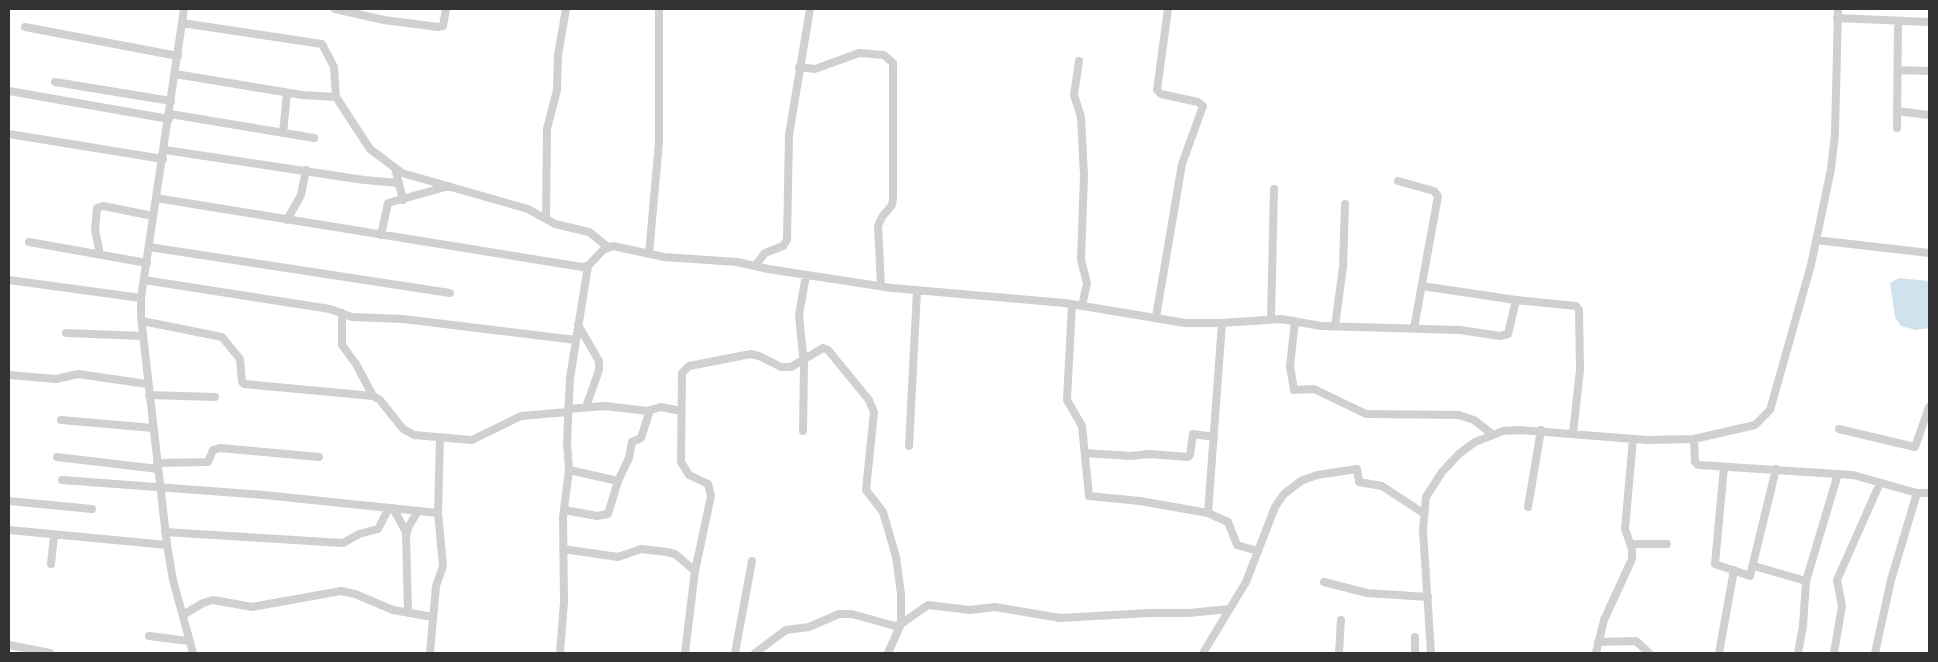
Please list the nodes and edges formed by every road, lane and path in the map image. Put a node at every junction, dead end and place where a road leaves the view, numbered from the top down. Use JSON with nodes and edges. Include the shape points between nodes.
{"nodes":[{"id":1,"x":184,"y":9,"type":"edge"},
{"id":2,"x":335,"y":9,"type":"edge"},
{"id":3,"x":446,"y":9,"type":"edge"},
{"id":4,"x":566,"y":9,"type":"edge"},
{"id":5,"x":659,"y":9,"type":"edge"},
{"id":6,"x":810,"y":9,"type":"edge"},
{"id":7,"x":1168,"y":9,"type":"edge"},
{"id":8,"x":1838,"y":9,"type":"edge"},
{"id":9,"x":1837,"y":18,"type":"junction"},
{"id":10,"x":1898,"y":21,"type":"junction"},
{"id":11,"x":1929,"y":22,"type":"edge"},
{"id":12,"x":182,"y":23,"type":"junction"},
{"id":13,"x":24,"y":26,"type":"dead end"},
{"id":14,"x":178,"y":56,"type":"junction"},
{"id":15,"x":1079,"y":61,"type":"dead end"},
{"id":16,"x":799,"y":67,"type":"junction"},
{"id":17,"x":1899,"y":70,"type":"junction"},
{"id":18,"x":1929,"y":71,"type":"edge"},
{"id":19,"x":175,"y":74,"type":"junction"},
{"id":20,"x":55,"y":82,"type":"dead end"},
{"id":21,"x":9,"y":90,"type":"edge"},
{"id":22,"x":287,"y":93,"type":"junction"},
{"id":23,"x":336,"y":97,"type":"junction"},
{"id":24,"x":172,"y":101,"type":"junction"},
{"id":25,"x":1897,"y":111,"type":"junction"},
{"id":26,"x":1929,"y":115,"type":"edge"},
{"id":27,"x":169,"y":116,"type":"junction"},
{"id":28,"x":1897,"y":128,"type":"dead end"},
{"id":29,"x":283,"y":133,"type":"junction"},
{"id":30,"x":9,"y":134,"type":"edge"},
{"id":31,"x":314,"y":138,"type":"dead end"},
{"id":32,"x":165,"y":150,"type":"junction"},
{"id":33,"x":163,"y":159,"type":"junction"},
{"id":34,"x":394,"y":168,"type":"junction"},
{"id":35,"x":306,"y":170,"type":"junction"},
{"id":36,"x":1398,"y":180,"type":"dead end"},
{"id":37,"x":399,"y":183,"type":"junction"},
{"id":38,"x":449,"y":186,"type":"junction"},
{"id":39,"x":1274,"y":189,"type":"dead end"},
{"id":40,"x":156,"y":198,"type":"junction"},
{"id":41,"x":403,"y":200,"type":"junction"},
{"id":42,"x":1345,"y":204,"type":"dead end"},
{"id":43,"x":153,"y":216,"type":"junction"},
{"id":44,"x":546,"y":219,"type":"junction"},
{"id":45,"x":287,"y":220,"type":"junction"},
{"id":46,"x":381,"y":235,"type":"junction"},
{"id":47,"x":1816,"y":240,"type":"junction"},
{"id":48,"x":29,"y":242,"type":"dead end"},
{"id":49,"x":149,"y":247,"type":"junction"},
{"id":50,"x":608,"y":247,"type":"junction"},
{"id":51,"x":1929,"y":253,"type":"edge"},
{"id":52,"x":100,"y":254,"type":"junction"},
{"id":53,"x":649,"y":254,"type":"junction"},
{"id":54,"x":147,"y":263,"type":"junction"},
{"id":55,"x":588,"y":266,"type":"junction"},
{"id":56,"x":755,"y":266,"type":"junction"},
{"id":57,"x":806,"y":275,"type":"junction"},
{"id":58,"x":9,"y":280,"type":"edge"},
{"id":59,"x":144,"y":280,"type":"junction"},
{"id":60,"x":881,"y":286,"type":"junction"},
{"id":61,"x":1422,"y":286,"type":"junction"},
{"id":62,"x":917,"y":291,"type":"junction"},
{"id":63,"x":450,"y":293,"type":"dead end"},
{"id":64,"x":141,"y":298,"type":"junction"},
{"id":65,"x":1516,"y":300,"type":"junction"},
{"id":66,"x":1072,"y":305,"type":"junction"},
{"id":67,"x":1082,"y":306,"type":"junction"},
{"id":68,"x":342,"y":313,"type":"junction"},
{"id":69,"x":1156,"y":317,"type":"junction"},
{"id":70,"x":1271,"y":319,"type":"junction"},
{"id":71,"x":1295,"y":321,"type":"junction"},
{"id":72,"x":142,"y":322,"type":"junction"},
{"id":73,"x":1222,"y":323,"type":"junction"},
{"id":74,"x":578,"y":325,"type":"junction"},
{"id":75,"x":1335,"y":326,"type":"junction"},
{"id":76,"x":1414,"y":328,"type":"junction"},
{"id":77,"x":66,"y":333,"type":"dead end"},
{"id":78,"x":143,"y":336,"type":"junction"},
{"id":79,"x":576,"y":340,"type":"junction"},
{"id":80,"x":803,"y":358,"type":"junction"},
{"id":81,"x":9,"y":375,"type":"edge"},
{"id":82,"x":148,"y":384,"type":"junction"},
{"id":83,"x":149,"y":395,"type":"junction"},
{"id":84,"x":373,"y":396,"type":"junction"},
{"id":85,"x":215,"y":397,"type":"dead end"},
{"id":86,"x":586,"y":407,"type":"junction"},
{"id":87,"x":1929,"y":407,"type":"edge"},
{"id":88,"x":568,"y":410,"type":"junction"},
{"id":89,"x":650,"y":410,"type":"junction"},
{"id":90,"x":681,"y":411,"type":"junction"},
{"id":91,"x":61,"y":420,"type":"dead end"},
{"id":92,"x":1925,"y":425,"type":"edge"},
{"id":93,"x":153,"y":428,"type":"junction"},
{"id":94,"x":1838,"y":429,"type":"dead end"},
{"id":95,"x":1541,"y":430,"type":"junction"},
{"id":96,"x":803,"y":431,"type":"dead end"},
{"id":97,"x":1573,"y":433,"type":"junction"},
{"id":98,"x":1492,"y":434,"type":"junction"},
{"id":99,"x":1214,"y":437,"type":"junction"},
{"id":100,"x":440,"y":438,"type":"junction"},
{"id":101,"x":1633,"y":439,"type":"junction"},
{"id":102,"x":1694,"y":439,"type":"junction"},
{"id":103,"x":909,"y":446,"type":"dead end"},
{"id":104,"x":1085,"y":453,"type":"junction"},
{"id":105,"x":57,"y":457,"type":"dead end"},
{"id":106,"x":319,"y":457,"type":"dead end"},
{"id":107,"x":157,"y":466,"type":"junction"},
{"id":108,"x":1724,"y":467,"type":"junction"},
{"id":109,"x":1776,"y":468,"type":"junction"},
{"id":110,"x":569,"y":470,"type":"junction"},
{"id":111,"x":1838,"y":474,"type":"junction"},
{"id":112,"x":62,"y":480,"type":"dead end"},
{"id":113,"x":618,"y":481,"type":"junction"},
{"id":114,"x":1880,"y":483,"type":"junction"},
{"id":115,"x":160,"y":488,"type":"junction"},
{"id":116,"x":1929,"y":492,"type":"edge"},
{"id":117,"x":1917,"y":493,"type":"junction"},
{"id":118,"x":9,"y":501,"type":"edge"},
{"id":119,"x":1528,"y":507,"type":"dead end"},
{"id":120,"x":391,"y":508,"type":"junction"},
{"id":121,"x":92,"y":509,"type":"dead end"},
{"id":122,"x":564,"y":510,"type":"junction"},
{"id":123,"x":418,"y":511,"type":"junction"},
{"id":124,"x":438,"y":513,"type":"junction"},
{"id":125,"x":1208,"y":513,"type":"junction"},
{"id":126,"x":1423,"y":513,"type":"junction"},
{"id":127,"x":9,"y":530,"type":"edge"},
{"id":128,"x":165,"y":532,"type":"junction"},
{"id":129,"x":406,"y":532,"type":"junction"},
{"id":130,"x":54,"y":536,"type":"junction"},
{"id":131,"x":167,"y":544,"type":"junction"},
{"id":132,"x":1630,"y":544,"type":"junction"},
{"id":133,"x":1667,"y":544,"type":"dead end"},
{"id":134,"x":563,"y":549,"type":"junction"},
{"id":135,"x":1258,"y":551,"type":"junction"},
{"id":136,"x":752,"y":560,"type":"dead end"},
{"id":137,"x":51,"y":564,"type":"dead end"},
{"id":138,"x":1754,"y":566,"type":"junction"},
{"id":139,"x":1734,"y":570,"type":"junction"},
{"id":140,"x":695,"y":571,"type":"junction"},
{"id":141,"x":1806,"y":581,"type":"junction"},
{"id":142,"x":1324,"y":582,"type":"dead end"},
{"id":143,"x":1428,"y":597,"type":"junction"},
{"id":144,"x":1230,"y":609,"type":"junction"},
{"id":145,"x":408,"y":613,"type":"junction"},
{"id":146,"x":182,"y":615,"type":"junction"},
{"id":147,"x":433,"y":617,"type":"junction"},
{"id":148,"x":1341,"y":620,"type":"dead end"},
{"id":149,"x":901,"y":624,"type":"junction"},
{"id":150,"x":149,"y":636,"type":"dead end"},
{"id":151,"x":1415,"y":638,"type":"dead end"},
{"id":152,"x":189,"y":641,"type":"junction"},
{"id":153,"x":1598,"y":642,"type":"junction"},
{"id":154,"x":9,"y":645,"type":"edge"},
{"id":155,"x":50,"y":653,"type":"edge"},
{"id":156,"x":193,"y":653,"type":"edge"},
{"id":157,"x":430,"y":653,"type":"edge"},
{"id":158,"x":560,"y":653,"type":"edge"},
{"id":159,"x":684,"y":653,"type":"edge"},
{"id":160,"x":735,"y":653,"type":"edge"},
{"id":161,"x":755,"y":653,"type":"edge"},
{"id":162,"x":888,"y":653,"type":"edge"},
{"id":163,"x":1203,"y":653,"type":"edge"},
{"id":164,"x":1339,"y":653,"type":"edge"},
{"id":165,"x":1414,"y":653,"type":"edge"},
{"id":166,"x":1430,"y":653,"type":"edge"},
{"id":167,"x":1596,"y":653,"type":"edge"},
{"id":168,"x":1650,"y":653,"type":"edge"},
{"id":169,"x":1719,"y":653,"type":"edge"},
{"id":170,"x":1798,"y":653,"type":"edge"},
{"id":171,"x":1834,"y":653,"type":"edge"},
{"id":172,"x":1875,"y":653,"type":"edge"}],
"edges":[{"from":1,"to":12,"type":"street"},
{"from":2,"to":3,"type":"street","via":[[438,27],[443,26]]},
{"from":4,"to":44,"type":"street","via":[[558,55],[557,90],[547,129]]},
{"from":5,"to":53,"type":"street","via":[[659,142]]},
{"from":6,"to":16,"type":"street"},
{"from":7,"to":69,"type":"street","via":[[1158,90],[1161,94],[1203,106],[1182,164]]},
{"from":8,"to":9,"type":"street"},
{"from":9,"to":10,"type":"street"},
{"from":9,"to":47,"type":"street","via":[[1835,134]]},
{"from":10,"to":11,"type":"street"},
{"from":10,"to":17,"type":"street"},
{"from":12,"to":14,"type":"street"},
{"from":12,"to":23,"type":"street","via":[[320,42],[334,67]]},
{"from":13,"to":14,"type":"street"},
{"from":14,"to":19,"type":"street"},
{"from":15,"to":67,"type":"street","via":[[1074,95],[1081,117],[1084,175],[1081,260],[1087,283]]},
{"from":16,"to":56,"type":"street","via":[[789,142],[787,240],[783,246],[765,253]]},
{"from":16,"to":60,"type":"street","via":[[815,69],[859,53],[884,55],[893,63],[893,199],[878,226]]},
{"from":17,"to":18,"type":"street"},
{"from":17,"to":25,"type":"street"},
{"from":19,"to":22,"type":"street"},
{"from":19,"to":24,"type":"street"},
{"from":20,"to":24,"type":"street"},
{"from":21,"to":27,"type":"street"},
{"from":22,"to":23,"type":"street"},
{"from":22,"to":29,"type":"street"},
{"from":23,"to":34,"type":"street","via":[[370,149]]},
{"from":24,"to":27,"type":"street"},
{"from":25,"to":26,"type":"street"},
{"from":25,"to":28,"type":"street"},
{"from":27,"to":29,"type":"street"},
{"from":27,"to":32,"type":"street"},
{"from":29,"to":31,"type":"street"},
{"from":30,"to":33,"type":"street"},
{"from":32,"to":33,"type":"street"},
{"from":32,"to":35,"type":"street"},
{"from":33,"to":40,"type":"street"},
{"from":34,"to":37,"type":"street"},
{"from":34,"to":38,"type":"street"},
{"from":35,"to":37,"type":"street"},
{"from":35,"to":45,"type":"street","via":[[302,195]]},
{"from":36,"to":61,"type":"street","via":[[1438,196]]},
{"from":37,"to":41,"type":"street"},
{"from":38,"to":41,"type":"street"},
{"from":38,"to":44,"type":"street","via":[[522,207]]},
{"from":39,"to":70,"type":"street"},
{"from":40,"to":43,"type":"street"},
{"from":40,"to":45,"type":"street"},
{"from":41,"to":46,"type":"street","via":[[387,204]]},
{"from":42,"to":75,"type":"street","via":[[1343,266]]},
{"from":43,"to":49,"type":"street"},
{"from":43,"to":52,"type":"street","via":[[103,206],[97,208],[95,230]]},
{"from":44,"to":50,"type":"street","via":[[589,232]]},
{"from":45,"to":46,"type":"street"},
{"from":46,"to":55,"type":"street"},
{"from":47,"to":51,"type":"street"},
{"from":47,"to":102,"type":"street","via":[[1770,410],[1755,425]]},
{"from":48,"to":52,"type":"street"},
{"from":49,"to":54,"type":"street"},
{"from":49,"to":63,"type":"street"},
{"from":50,"to":53,"type":"street"},
{"from":50,"to":55,"type":"street"},
{"from":52,"to":54,"type":"street"},
{"from":53,"to":56,"type":"street"},
{"from":54,"to":59,"type":"street"},
{"from":55,"to":74,"type":"street"},
{"from":56,"to":57,"type":"street"},
{"from":57,"to":60,"type":"street"},
{"from":57,"to":80,"type":"street","via":[[799,315]]},
{"from":58,"to":64,"type":"street"},
{"from":59,"to":64,"type":"street"},
{"from":59,"to":68,"type":"street"},
{"from":60,"to":62,"type":"street"},
{"from":61,"to":65,"type":"street"},
{"from":61,"to":76,"type":"street"},
{"from":62,"to":66,"type":"street"},
{"from":62,"to":103,"type":"street"},
{"from":64,"to":72,"type":"street"},
{"from":65,"to":76,"type":"street","via":[[1506,335]]},
{"from":65,"to":97,"type":"street","via":[[1579,308],[1580,370]]},
{"from":66,"to":67,"type":"street"},
{"from":66,"to":104,"type":"street","via":[[1066,394],[1068,404],[1082,426]]},
{"from":67,"to":69,"type":"street"},
{"from":68,"to":79,"type":"street","via":[[352,317],[403,319]]},
{"from":68,"to":84,"type":"street","via":[[342,345]]},
{"from":69,"to":73,"type":"street"},
{"from":70,"to":71,"type":"street"},
{"from":70,"to":73,"type":"street"},
{"from":71,"to":75,"type":"street"},
{"from":71,"to":98,"type":"street","via":[[1290,366],[1294,390],[1314,389],[1366,414],[1459,415],[1474,420]]},
{"from":72,"to":78,"type":"street"},
{"from":72,"to":84,"type":"street","via":[[222,337],[240,359],[244,384]]},
{"from":73,"to":99,"type":"street"},
{"from":74,"to":79,"type":"street"},
{"from":74,"to":86,"type":"street","via":[[599,365]]},
{"from":75,"to":76,"type":"street"},
{"from":77,"to":78,"type":"street"},
{"from":78,"to":82,"type":"street"},
{"from":79,"to":88,"type":"street"},
{"from":80,"to":90,"type":"street","via":[[790,367],[751,354],[689,366],[682,373]]},
{"from":80,"to":96,"type":"street"},
{"from":80,"to":149,"type":"street","via":[[827,349],[873,406],[875,426],[866,490],[881,508],[896,557]]},
{"from":81,"to":82,"type":"street","via":[[56,379],[78,374]]},
{"from":82,"to":83,"type":"street"},
{"from":83,"to":85,"type":"street"},
{"from":83,"to":93,"type":"street"},
{"from":84,"to":100,"type":"street","via":[[406,432]]},
{"from":86,"to":88,"type":"street"},
{"from":86,"to":89,"type":"street"},
{"from":87,"to":92,"type":"street"},
{"from":88,"to":100,"type":"street","via":[[521,416],[472,440]]},
{"from":88,"to":110,"type":"street"},
{"from":89,"to":90,"type":"street","via":[[661,407]]},
{"from":89,"to":113,"type":"street","via":[[641,438],[632,441]]},
{"from":90,"to":140,"type":"street","via":[[682,467],[689,475],[708,484],[711,491]]},
{"from":91,"to":93,"type":"street"},
{"from":92,"to":94,"type":"street","via":[[1914,448]]},
{"from":93,"to":107,"type":"street"},
{"from":95,"to":97,"type":"street"},
{"from":95,"to":98,"type":"street"},
{"from":95,"to":119,"type":"street"},
{"from":97,"to":101,"type":"street"},
{"from":98,"to":126,"type":"street","via":[[1464,450],[1442,472],[1426,497]]},
{"from":99,"to":104,"type":"street","via":[[1193,434],[1188,458]]},
{"from":99,"to":125,"type":"street"},
{"from":100,"to":124,"type":"street"},
{"from":101,"to":102,"type":"street"},
{"from":101,"to":132,"type":"street","via":[[1625,529]]},
{"from":102,"to":108,"type":"street","via":[[1696,465]]},
{"from":104,"to":125,"type":"street","via":[[1090,498],[1140,501]]},
{"from":105,"to":107,"type":"street"},
{"from":106,"to":107,"type":"street","via":[[220,448],[213,450],[208,462]]},
{"from":107,"to":115,"type":"street"},
{"from":108,"to":109,"type":"street"},
{"from":108,"to":139,"type":"street","via":[[1715,564]]},
{"from":109,"to":111,"type":"street"},
{"from":109,"to":138,"type":"street"},
{"from":110,"to":113,"type":"street"},
{"from":110,"to":122,"type":"street"},
{"from":111,"to":114,"type":"street"},
{"from":111,"to":141,"type":"street"},
{"from":112,"to":115,"type":"street"},
{"from":113,"to":122,"type":"street","via":[[606,516]]},
{"from":114,"to":117,"type":"street"},
{"from":114,"to":171,"type":"street","via":[[1837,580],[1842,606]]},
{"from":115,"to":120,"type":"street"},
{"from":115,"to":128,"type":"street"},
{"from":116,"to":117,"type":"street"},
{"from":117,"to":172,"type":"street","via":[[1891,580]]},
{"from":118,"to":121,"type":"street"},
{"from":120,"to":123,"type":"street"},
{"from":120,"to":128,"type":"street","via":[[378,529],[343,543]]},
{"from":120,"to":129,"type":"street"},
{"from":122,"to":134,"type":"street"},
{"from":123,"to":124,"type":"street"},
{"from":123,"to":129,"type":"street"},
{"from":124,"to":147,"type":"street","via":[[443,566],[436,586]]},
{"from":125,"to":135,"type":"street","via":[[1228,522],[1236,544]]},
{"from":126,"to":135,"type":"street","via":[[1382,486],[1360,482],[1357,469],[1317,475],[1301,481],[1279,500]]},
{"from":126,"to":143,"type":"street"},
{"from":127,"to":130,"type":"street"},
{"from":128,"to":131,"type":"street"},
{"from":129,"to":145,"type":"street"},
{"from":130,"to":131,"type":"street"},
{"from":130,"to":137,"type":"street"},
{"from":131,"to":146,"type":"street"},
{"from":132,"to":133,"type":"street"},
{"from":132,"to":153,"type":"street","via":[[1632,559]]},
{"from":134,"to":140,"type":"street","via":[[618,556],[641,549],[670,552]]},
{"from":134,"to":158,"type":"street","via":[[564,602]]},
{"from":135,"to":144,"type":"street","via":[[1246,582]]},
{"from":136,"to":160,"type":"street"},
{"from":138,"to":139,"type":"street","via":[[1750,576]]},
{"from":138,"to":141,"type":"street"},
{"from":139,"to":169,"type":"street"},
{"from":140,"to":159,"type":"street"},
{"from":141,"to":170,"type":"street"},
{"from":142,"to":143,"type":"street","via":[[1367,593]]},
{"from":143,"to":166,"type":"street"},
{"from":144,"to":149,"type":"street","via":[[1060,618],[994,607],[970,610],[928,605]]},
{"from":144,"to":163,"type":"street"},
{"from":145,"to":146,"type":"street","via":[[384,608],[355,594],[340,591],[252,607],[213,600]]},
{"from":145,"to":147,"type":"street"},
{"from":146,"to":152,"type":"street"},
{"from":147,"to":157,"type":"street"},
{"from":148,"to":164,"type":"street"},
{"from":149,"to":161,"type":"street","via":[[891,625],[842,613],[809,627],[786,630]]},
{"from":149,"to":162,"type":"street"},
{"from":150,"to":152,"type":"street"},
{"from":151,"to":165,"type":"street"},
{"from":152,"to":156,"type":"street"},
{"from":153,"to":167,"type":"street"},
{"from":153,"to":168,"type":"street","via":[[1636,641]]},
{"from":154,"to":155,"type":"street"}]}
